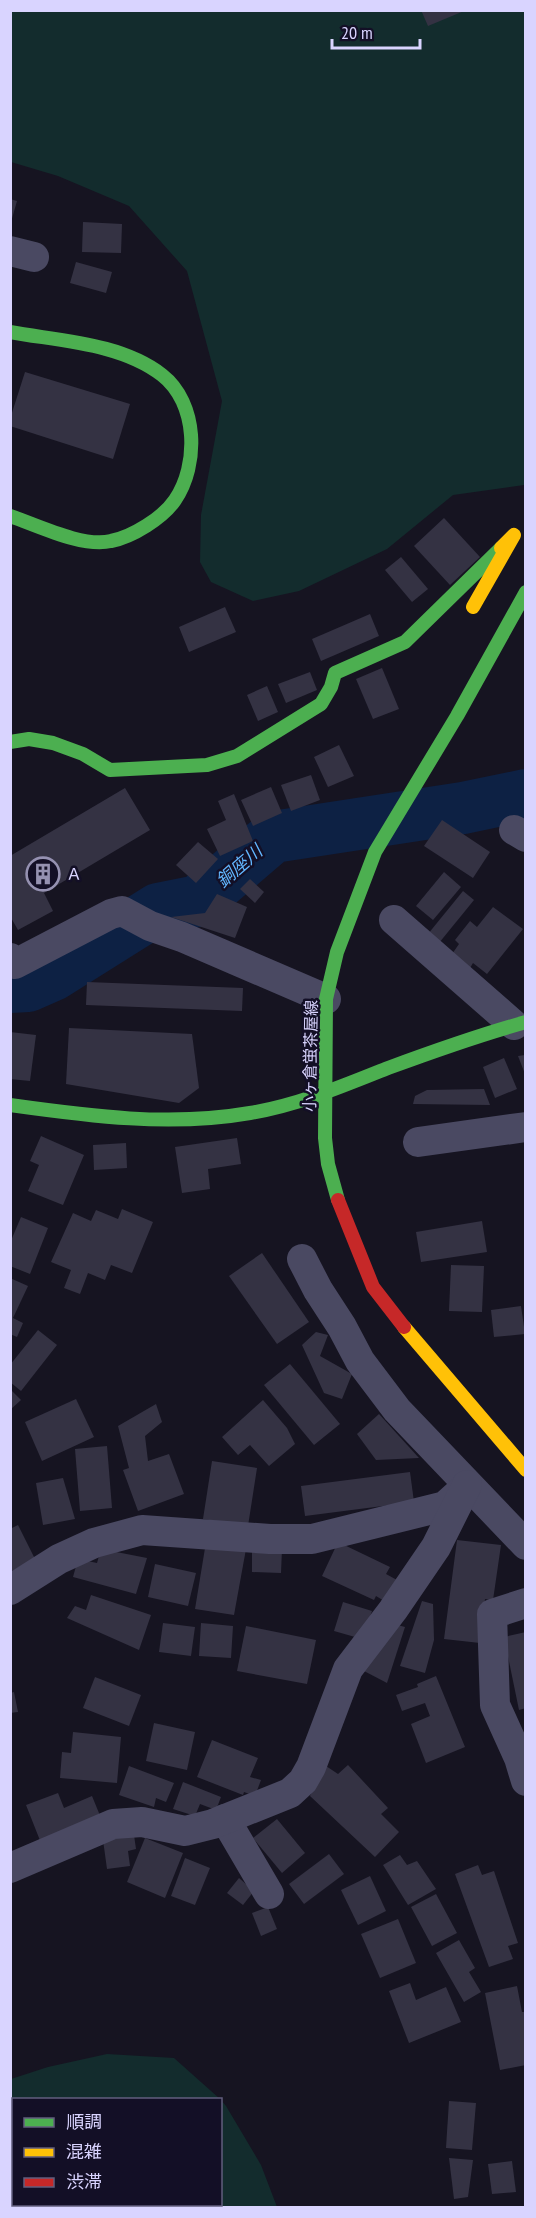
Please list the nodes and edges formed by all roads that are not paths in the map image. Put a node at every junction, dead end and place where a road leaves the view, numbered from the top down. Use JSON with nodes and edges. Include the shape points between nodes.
{"nodes":[{"id":1,"x":10,"y":332,"type":"edge"},
{"id":2,"x":10,"y":516,"type":"edge"},
{"id":3,"x":525,"y":592,"type":"edge"},
{"id":4,"x":474,"y":607,"type":"dead end"},
{"id":5,"x":10,"y":742,"type":"edge"},
{"id":6,"x":394,"y":920,"type":"dead end"},
{"id":7,"x":12,"y":962,"type":"edge"},
{"id":8,"x":326,"y":999,"type":"junction"},
{"id":9,"x":520,"y":1023,"type":"edge"},
{"id":10,"x":326,"y":1093,"type":"junction"},
{"id":11,"x":10,"y":1105,"type":"edge"},
{"id":12,"x":525,"y":1127,"type":"edge"},
{"id":13,"x":418,"y":1142,"type":"dead end"},
{"id":14,"x":302,"y":1259,"type":"dead end"},
{"id":15,"x":525,"y":1470,"type":"edge"},
{"id":16,"x":467,"y":1485,"type":"junction"},
{"id":17,"x":525,"y":1545,"type":"edge"},
{"id":18,"x":10,"y":1590,"type":"edge"},
{"id":19,"x":525,"y":1603,"type":"edge"},
{"id":20,"x":525,"y":1781,"type":"edge"},
{"id":21,"x":225,"y":1819,"type":"junction"},
{"id":22,"x":10,"y":1868,"type":"edge"},
{"id":23,"x":269,"y":1894,"type":"dead end"}],
"edges":[{"from":1,"to":2,"type":"street","via":[[82,345],[137,361],[163,376],[176,389],[187,412],[191,444],[179,494],[146,527],[108,542],[83,540]]},
{"from":3,"to":8,"type":"street","name":"小ヶ倉蛍茶屋線","via":[[457,716],[375,852],[337,952]]},
{"from":4,"to":5,"type":"street","via":[[514,535],[405,642],[335,673],[321,704],[237,756],[207,765],[110,770],[53,743],[29,739]]},
{"from":6,"to":9,"type":"street"},
{"from":7,"to":8,"type":"street","via":[[122,911]]},
{"from":8,"to":10,"type":"street","name":"小ヶ倉蛍茶屋線"},
{"from":9,"to":10,"type":"street"},
{"from":10,"to":11,"type":"street","via":[[252,1112],[199,1118],[146,1120]]},
{"from":10,"to":15,"type":"street","name":"小ヶ倉蛍茶屋線","via":[[328,1164],[373,1287],[423,1352]]},
{"from":12,"to":13,"type":"street"},
{"from":14,"to":16,"type":"street","via":[[360,1361],[397,1410]]},
{"from":16,"to":17,"type":"street"},
{"from":16,"to":18,"type":"street","via":[[445,1506],[312,1539],[142,1530],[94,1543]]},
{"from":16,"to":21,"type":"street","via":[[436,1547],[348,1670],[303,1781],[290,1793]]},
{"from":19,"to":20,"type":"street","via":[[492,1614],[495,1705]]},
{"from":21,"to":22,"type":"street","via":[[185,1831],[142,1822],[113,1824]]},
{"from":21,"to":23,"type":"street"}]}
